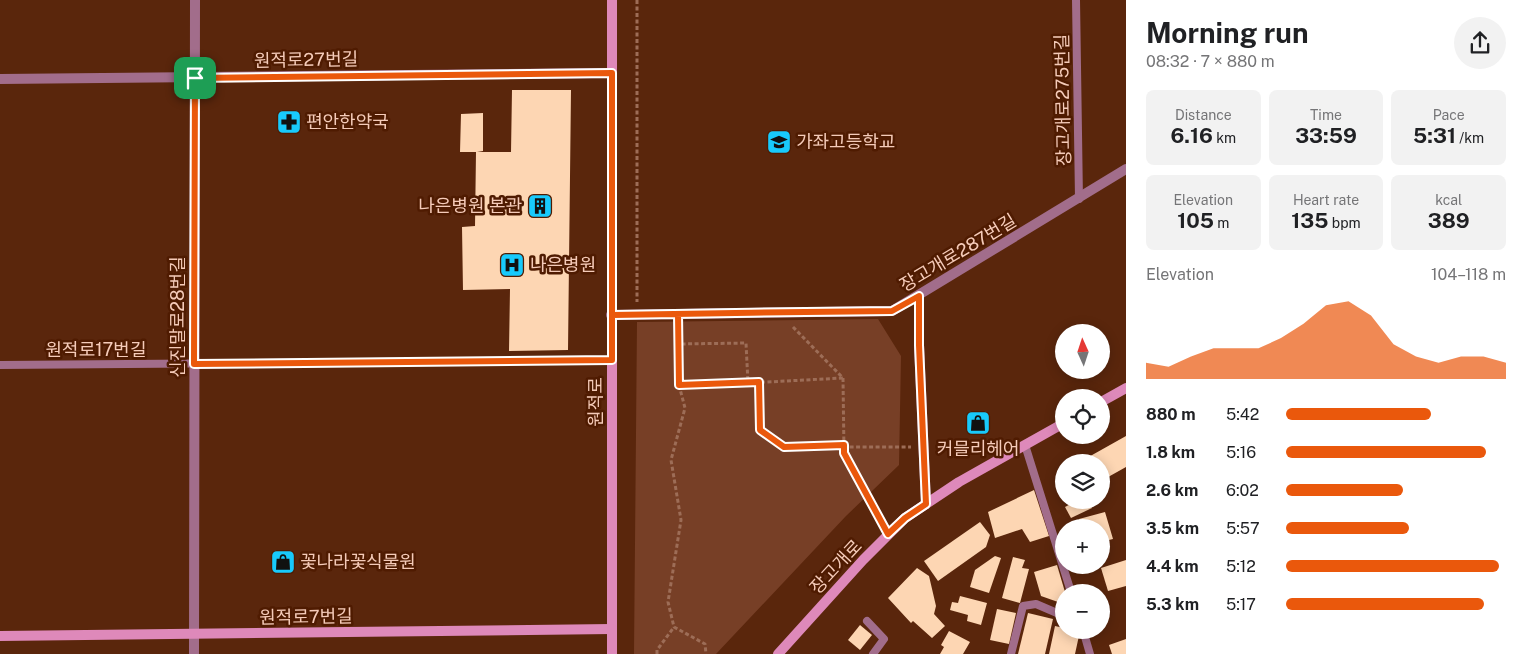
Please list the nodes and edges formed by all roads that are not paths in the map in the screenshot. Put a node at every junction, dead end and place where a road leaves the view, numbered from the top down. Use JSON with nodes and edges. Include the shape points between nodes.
{"nodes":[{"id":1,"x":195,"y":0,"type":"edge"},
{"id":2,"x":612,"y":0,"type":"edge"},
{"id":3,"x":1076,"y":0,"type":"edge"},
{"id":4,"x":612,"y":73,"type":"junction"},
{"id":5,"x":195,"y":78,"type":"junction"},
{"id":6,"x":0,"y":79,"type":"edge"},
{"id":7,"x":1126,"y":169,"type":"edge"},
{"id":8,"x":1079,"y":198,"type":"junction"},
{"id":9,"x":919,"y":296,"type":"junction"},
{"id":10,"x":612,"y":315,"type":"junction"},
{"id":11,"x":612,"y":360,"type":"junction"},
{"id":12,"x":194,"y":364,"type":"junction"},
{"id":13,"x":0,"y":365,"type":"edge"},
{"id":14,"x":1126,"y":388,"type":"edge"},
{"id":15,"x":1110,"y":397,"type":"edge"},
{"id":16,"x":1055,"y":428,"type":"edge"},
{"id":17,"x":1025,"y":445,"type":"junction"},
{"id":18,"x":926,"y":504,"type":"junction"},
{"id":19,"x":1068,"y":584,"type":"edge"},
{"id":20,"x":1055,"y":612,"type":"edge"},
{"id":21,"x":867,"y":621,"type":"dead end"},
{"id":22,"x":612,"y":629,"type":"junction"},
{"id":23,"x":194,"y":634,"type":"junction"},
{"id":24,"x":0,"y":636,"type":"edge"},
{"id":25,"x":1086,"y":639,"type":"edge"},
{"id":26,"x":194,"y":654,"type":"edge"},
{"id":27,"x":612,"y":654,"type":"edge"},
{"id":28,"x":778,"y":654,"type":"edge"},
{"id":29,"x":872,"y":654,"type":"edge"},
{"id":30,"x":1011,"y":654,"type":"edge"},
{"id":31,"x":1090,"y":654,"type":"edge"}],
"edges":[{"from":1,"to":5,"type":"street","name":"신진말로28번길"},
{"from":2,"to":4,"type":"street","name":"원적로"},
{"from":3,"to":8,"type":"lane","name":"장고개로275번길"},
{"from":4,"to":5,"type":"street","name":"원적로27번길"},
{"from":4,"to":10,"type":"street","name":"원적로"},
{"from":5,"to":6,"type":"street","name":"원적로27번길"},
{"from":5,"to":12,"type":"street","name":"신진말로28번길"},
{"from":7,"to":8,"type":"street","name":"장고개로287번길"},
{"from":8,"to":9,"type":"street","name":"장고개로287번길"},
{"from":9,"to":10,"type":"street","name":"장고개로287번길","via":[[892,311]]},
{"from":9,"to":18,"type":"street"},
{"from":10,"to":11,"type":"street","name":"원적로"},
{"from":11,"to":12,"type":"lane","name":"원적로17번길"},
{"from":11,"to":22,"type":"street","name":"원적로"},
{"from":12,"to":13,"type":"lane","name":"원적로17번길"},
{"from":12,"to":23,"type":"street","name":"신진말로28번길"},
{"from":14,"to":15,"type":"street"},
{"from":16,"to":17,"type":"street","name":"장고개로"},
{"from":17,"to":18,"type":"street","name":"장고개로"},
{"from":17,"to":19,"type":"lane"},
{"from":18,"to":28,"type":"street","name":"장고개로","via":[[888,534]]},
{"from":20,"to":30,"type":"lane","via":[[1036,604],[1023,606]]},
{"from":21,"to":29,"type":"lane","via":[[884,639]]},
{"from":22,"to":23,"type":"street","name":"원적로7번길"},
{"from":22,"to":27,"type":"street","name":"원적로"},
{"from":23,"to":24,"type":"street","name":"원적로7번길"},
{"from":23,"to":26,"type":"street","name":"신진말로28번길"},
{"from":25,"to":31,"type":"lane"}]}
